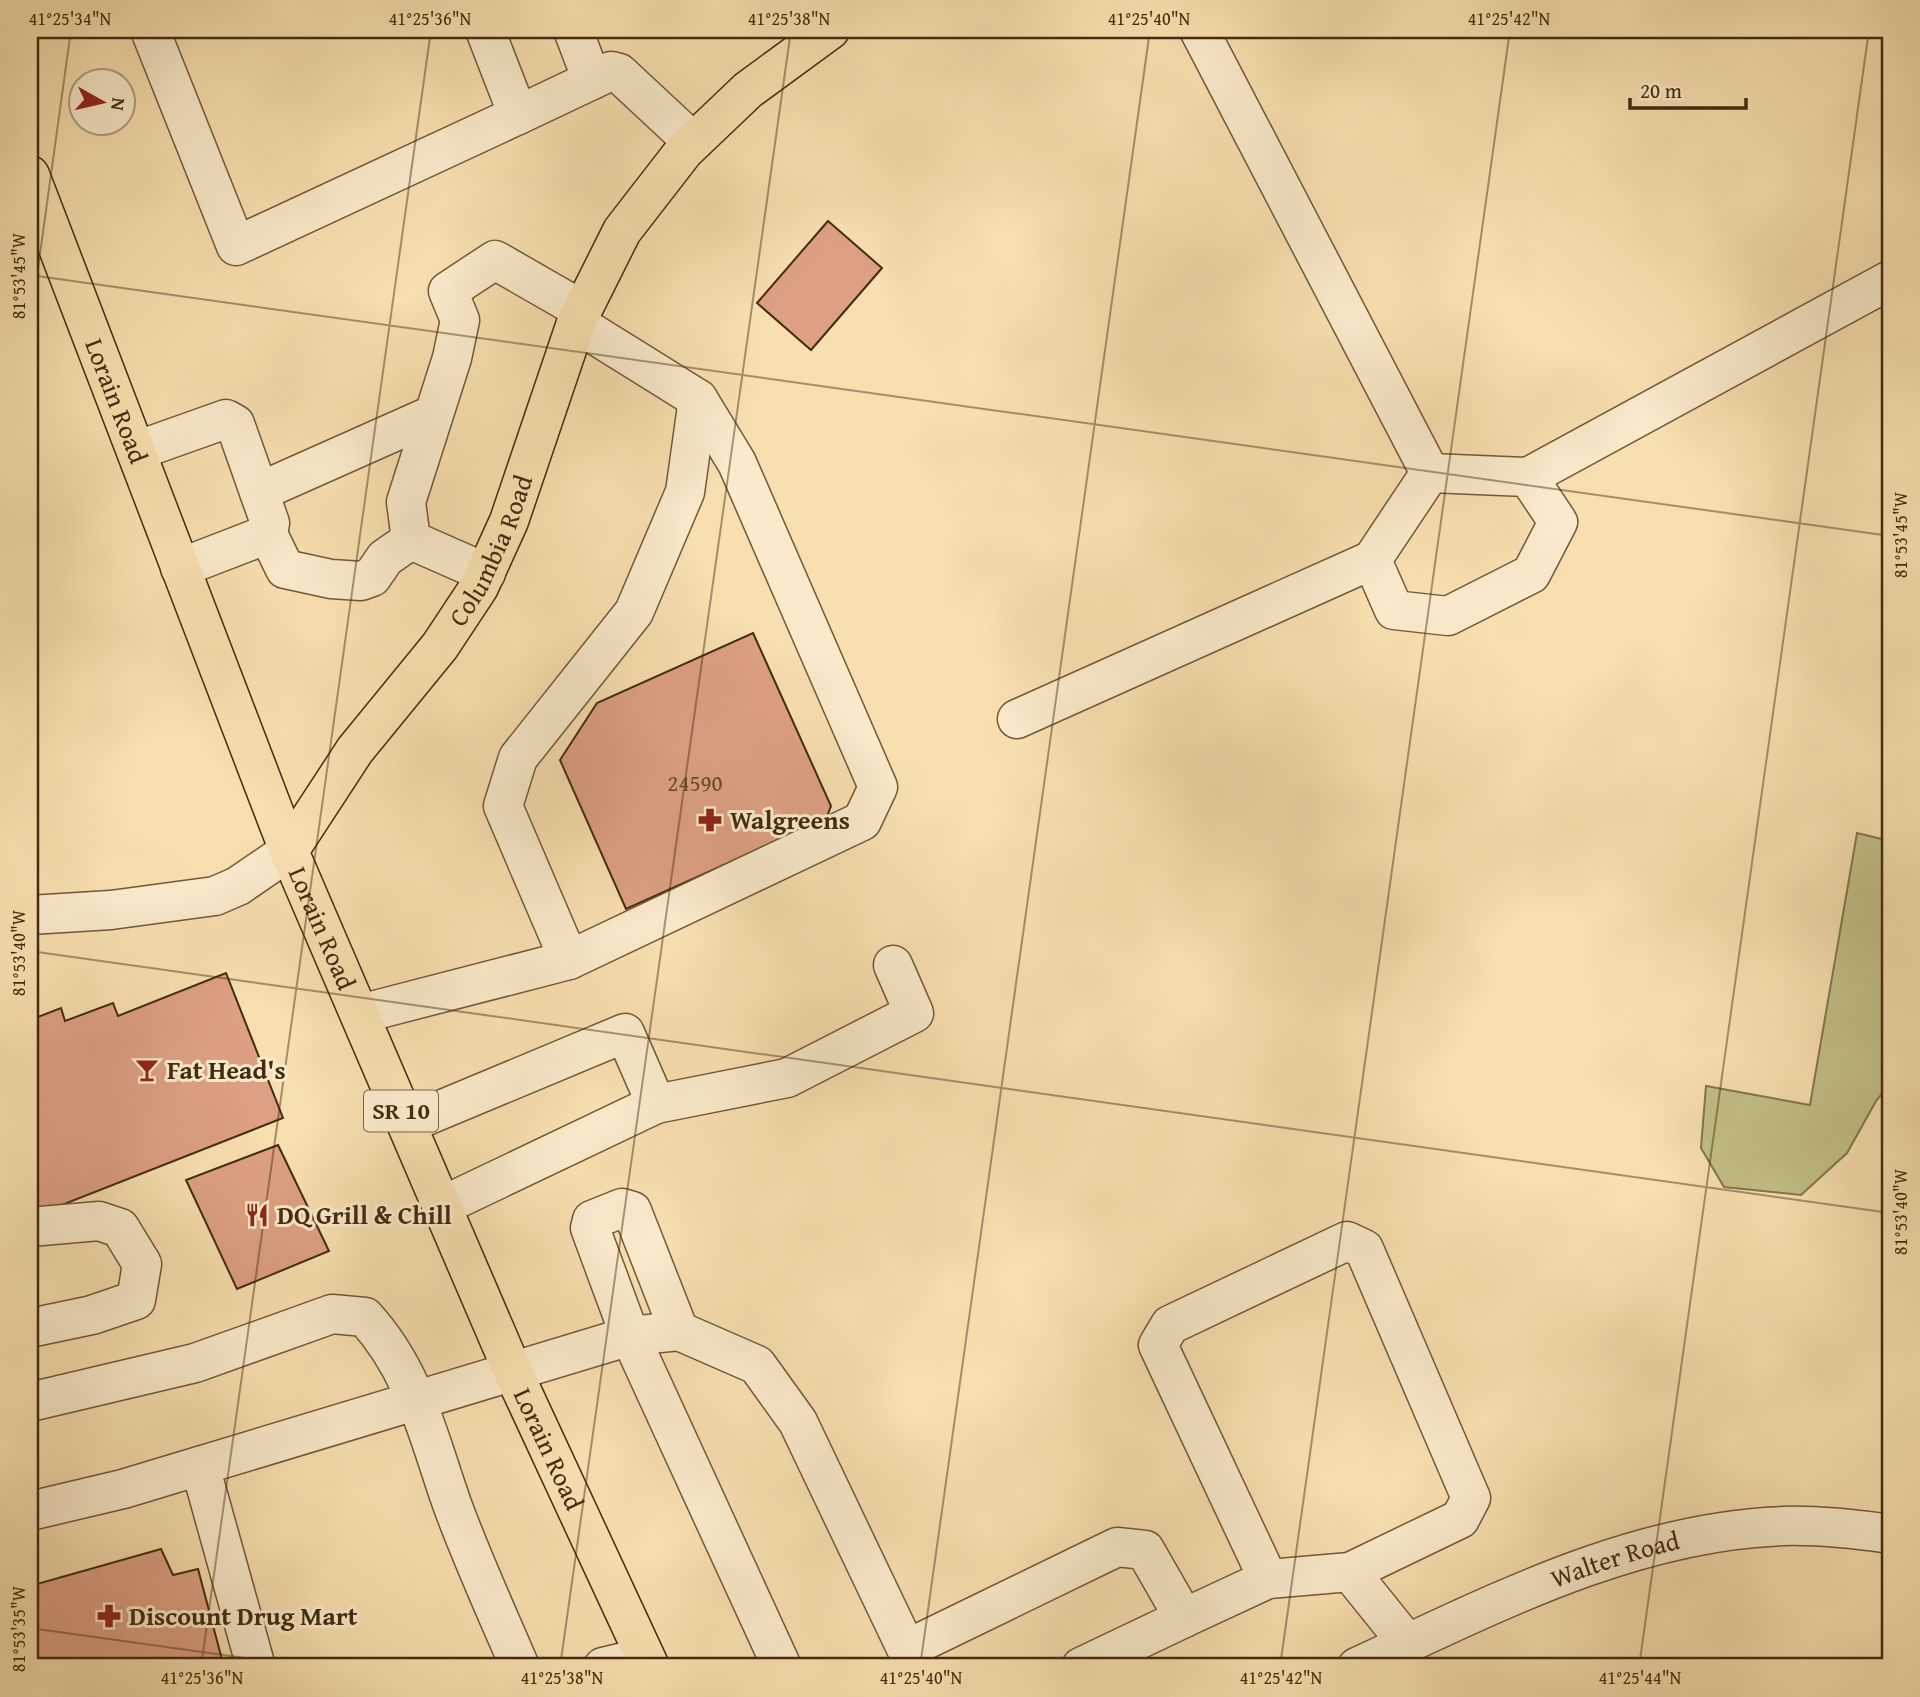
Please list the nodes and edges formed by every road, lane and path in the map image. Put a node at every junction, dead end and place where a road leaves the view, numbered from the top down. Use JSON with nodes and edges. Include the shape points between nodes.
{"nodes":[{"id":1,"x":150,"y":30,"type":"edge"},
{"id":2,"x":485,"y":30,"type":"edge"},
{"id":3,"x":573,"y":30,"type":"edge"},
{"id":4,"x":830,"y":30,"type":"edge"},
{"id":5,"x":1199,"y":30,"type":"edge"},
{"id":6,"x":592,"y":80,"type":"junction"},
{"id":7,"x":518,"y":115,"type":"junction"},
{"id":8,"x":693,"y":142,"type":"junction"},
{"id":9,"x":30,"y":175,"type":"edge"},
{"id":10,"x":1890,"y":280,"type":"edge"},
{"id":11,"x":579,"y":316,"type":"junction"},
{"id":12,"x":698,"y":399,"type":"junction"},
{"id":13,"x":432,"y":415,"type":"junction"},
{"id":14,"x":136,"y":451,"type":"junction"},
{"id":15,"x":1430,"y":473,"type":"junction"},
{"id":16,"x":1528,"y":477,"type":"junction"},
{"id":17,"x":259,"y":492,"type":"junction"},
{"id":18,"x":268,"y":534,"type":"junction"},
{"id":19,"x":411,"y":540,"type":"junction"},
{"id":20,"x":1372,"y":560,"type":"junction"},
{"id":21,"x":180,"y":568,"type":"junction"},
{"id":22,"x":486,"y":573,"type":"junction"},
{"id":23,"x":1017,"y":719,"type":"dead end"},
{"id":24,"x":289,"y":851,"type":"junction"},
{"id":25,"x":30,"y":915,"type":"edge"},
{"id":26,"x":569,"y":960,"type":"junction"},
{"id":27,"x":893,"y":965,"type":"dead end"},
{"id":28,"x":359,"y":1014,"type":"junction"},
{"id":29,"x":656,"y":1104,"type":"junction"},
{"id":30,"x":407,"y":1124,"type":"junction"},
{"id":31,"x":442,"y":1206,"type":"junction"},
{"id":32,"x":30,"y":1227,"type":"edge"},
{"id":33,"x":30,"y":1328,"type":"edge"},
{"id":34,"x":679,"y":1331,"type":"junction"},
{"id":35,"x":630,"y":1336,"type":"junction"},
{"id":36,"x":513,"y":1372,"type":"junction"},
{"id":37,"x":418,"y":1401,"type":"junction"},
{"id":38,"x":30,"y":1402,"type":"edge"},
{"id":39,"x":200,"y":1466,"type":"junction"},
{"id":40,"x":30,"y":1511,"type":"edge"},
{"id":41,"x":1890,"y":1534,"type":"edge"},
{"id":42,"x":1350,"y":1572,"type":"junction"},
{"id":43,"x":1268,"y":1579,"type":"junction"},
{"id":44,"x":1184,"y":1618,"type":"junction"},
{"id":45,"x":1408,"y":1644,"type":"junction"},
{"id":46,"x":911,"y":1658,"type":"edge"},
{"id":47,"x":647,"y":1662,"type":"edge"},
{"id":48,"x":256,"y":1667,"type":"edge"},
{"id":49,"x":520,"y":1667,"type":"edge"},
{"id":50,"x":603,"y":1667,"type":"edge"},
{"id":51,"x":782,"y":1667,"type":"edge"},
{"id":52,"x":1081,"y":1667,"type":"edge"},
{"id":53,"x":1357,"y":1667,"type":"edge"}],
"edges":[{"from":1,"to":7,"type":"street","via":[[236,246]]},
{"from":2,"to":7,"type":"street"},
{"from":3,"to":6,"type":"street"},
{"from":4,"to":8,"type":"main road","name":"Columbia Road","via":[[748,90]]},
{"from":5,"to":15,"type":"street"},
{"from":6,"to":7,"type":"street"},
{"from":6,"to":8,"type":"street","via":[[611,71],[619,73]]},
{"from":8,"to":11,"type":"main road","name":"Columbia Road","via":[[622,231]]},
{"from":9,"to":14,"type":"main road","name":"Lorain Road","number":"SR 10"},
{"from":10,"to":16,"type":"street"},
{"from":11,"to":12,"type":"street"},
{"from":11,"to":13,"type":"street","via":[[495,260],[448,291],[460,320]]},
{"from":11,"to":22,"type":"main road","name":"Columbia Road","via":[[509,521]]},
{"from":12,"to":26,"type":"street","via":[[685,492],[634,611],[519,758],[503,806]]},
{"from":12,"to":26,"type":"street","via":[[737,463],[878,787],[862,821]]},
{"from":13,"to":17,"type":"street"},
{"from":13,"to":19,"type":"street","via":[[406,502]]},
{"from":14,"to":17,"type":"street","via":[[226,419],[235,424]]},
{"from":14,"to":21,"type":"main road","name":"Lorain Road","number":"SR 10"},
{"from":15,"to":16,"type":"street"},
{"from":15,"to":20,"type":"street"},
{"from":16,"to":20,"type":"street","via":[[1558,522],[1531,574],[1448,616],[1394,610]]},
{"from":17,"to":18,"type":"street","via":[[270,523]]},
{"from":18,"to":19,"type":"street","via":[[285,569],[361,582]]},
{"from":18,"to":21,"type":"street"},
{"from":19,"to":22,"type":"street"},
{"from":20,"to":23,"type":"street"},
{"from":21,"to":24,"type":"main road","name":"Lorain Road","number":"SR 10"},
{"from":22,"to":24,"type":"main road","name":"Columbia Road","via":[[440,646],[355,750]]},
{"from":24,"to":25,"type":"street","name":"Columbia Road","via":[[215,896]]},
{"from":24,"to":28,"type":"main road","name":"Lorain Road","number":"SR 10"},
{"from":26,"to":28,"type":"street"},
{"from":27,"to":29,"type":"street","via":[[914,1013],[788,1078]]},
{"from":28,"to":30,"type":"main road","name":"Lorain Road","number":"SR 10"},
{"from":29,"to":30,"type":"street","via":[[625,1033]]},
{"from":29,"to":31,"type":"street"},
{"from":30,"to":31,"type":"main road","name":"Lorain Road","number":"SR 10"},
{"from":31,"to":36,"type":"main road","name":"Lorain Road","number":"SR 10"},
{"from":32,"to":33,"type":"street","via":[[110,1224],[120,1228],[142,1264],[135,1300]]},
{"from":34,"to":35,"type":"street"},
{"from":34,"to":35,"type":"street","via":[[632,1211],[622,1208],[592,1220],[590,1228]]},
{"from":34,"to":46,"type":"street","via":[[757,1364],[798,1422]]},
{"from":35,"to":36,"type":"street"},
{"from":35,"to":51,"type":"street"},
{"from":36,"to":37,"type":"street"},
{"from":36,"to":47,"type":"main road","name":"Lorain Road","number":"SR 10"},
{"from":37,"to":38,"type":"street","via":[[389,1343],[365,1317],[332,1314],[195,1363]]},
{"from":37,"to":39,"type":"street"},
{"from":37,"to":49,"type":"street","via":[[453,1506]]},
{"from":39,"to":40,"type":"street"},
{"from":39,"to":48,"type":"street"},
{"from":41,"to":45,"type":"street","name":"Walter Road","via":[[1783,1526],[1690,1537],[1551,1580]]},
{"from":42,"to":43,"type":"street"},
{"from":42,"to":43,"type":"street","via":[[1460,1519],[1471,1498],[1364,1249],[1347,1241],[1170,1325],[1158,1345]]},
{"from":42,"to":45,"type":"street"},
{"from":43,"to":44,"type":"street"},
{"from":44,"to":46,"type":"street","via":[[1145,1550],[1117,1547]]},
{"from":44,"to":52,"type":"street"},
{"from":45,"to":53,"type":"street","name":"Walter Road"},
{"from":47,"to":50,"type":"street"}]}
